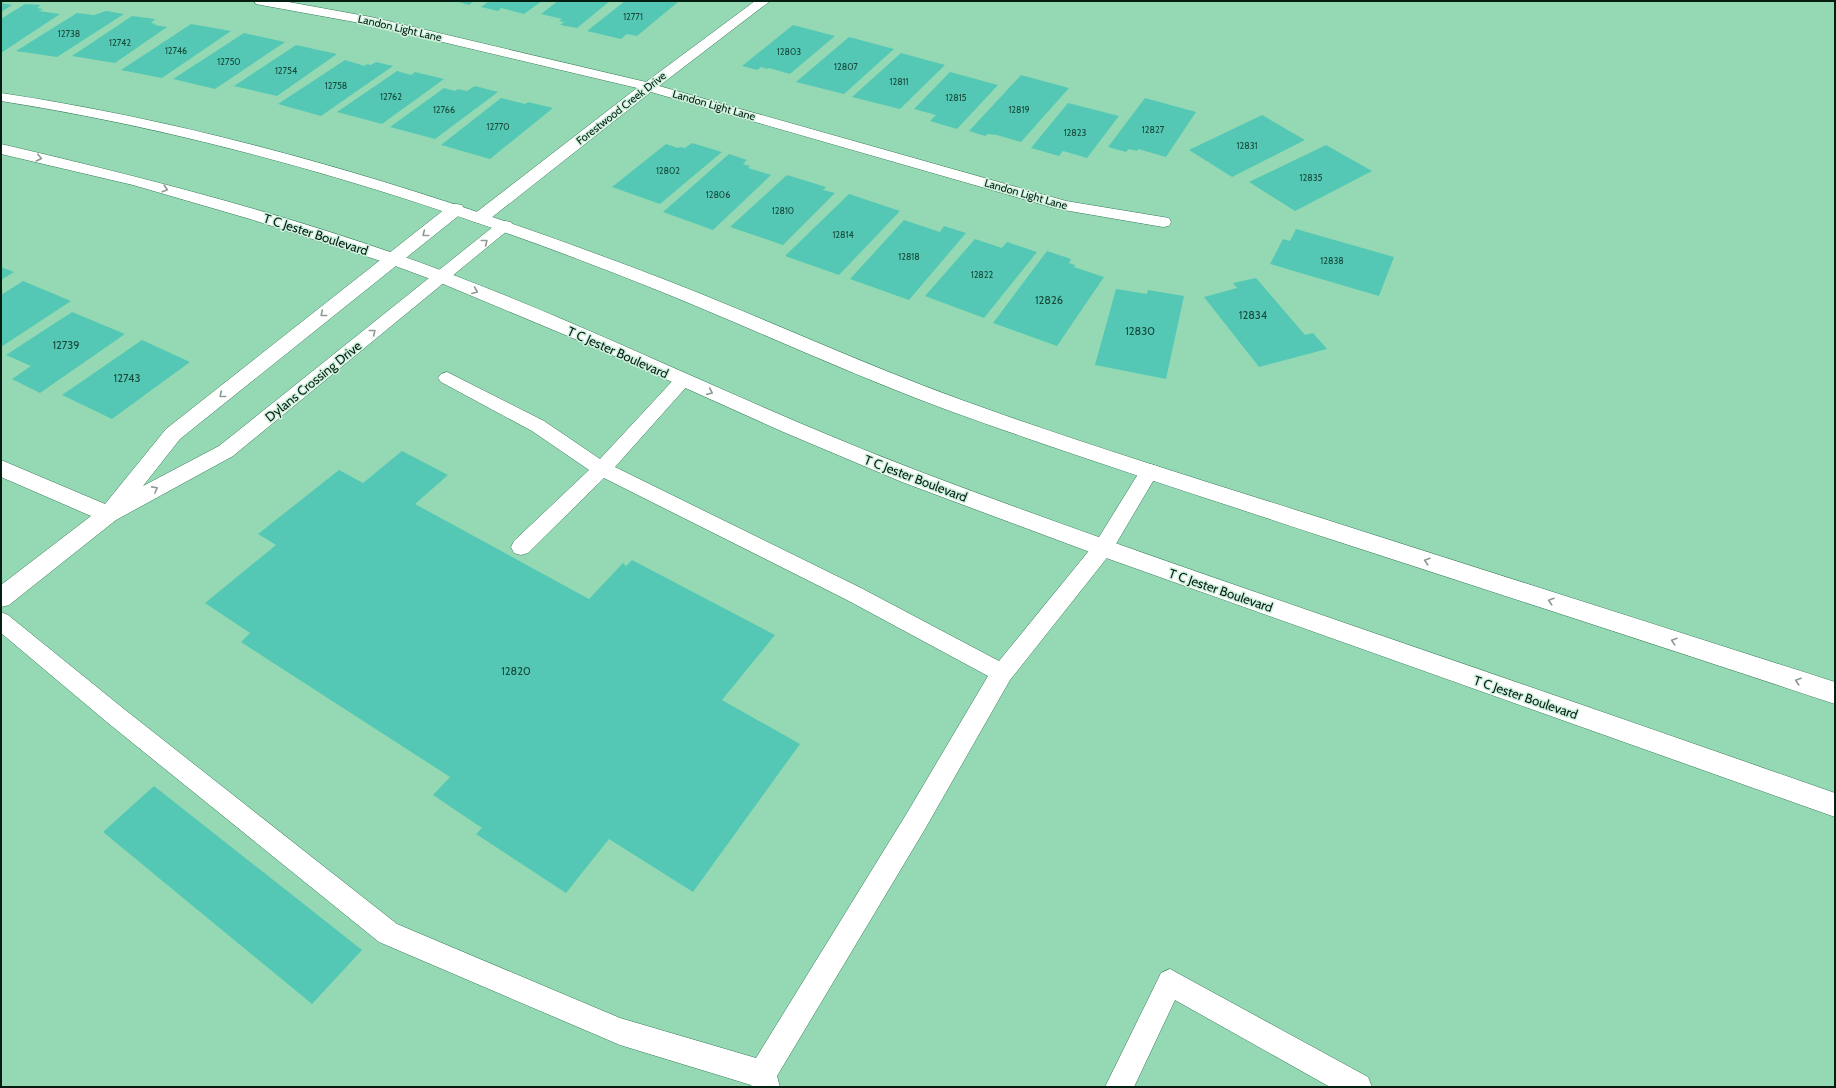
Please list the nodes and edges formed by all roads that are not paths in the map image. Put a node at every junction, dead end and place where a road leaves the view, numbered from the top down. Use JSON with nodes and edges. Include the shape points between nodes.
{"nodes":[{"id":1,"x":261,"y":1,"type":"edge"},
{"id":2,"x":763,"y":1,"type":"edge"},
{"id":3,"x":648,"y":87,"type":"junction"},
{"id":4,"x":1,"y":97,"type":"edge"},
{"id":5,"x":1,"y":149,"type":"edge"},
{"id":6,"x":456,"y":210,"type":"junction"},
{"id":7,"x":480,"y":218,"type":"junction"},
{"id":8,"x":1163,"y":222,"type":"dead end"},
{"id":9,"x":505,"y":226,"type":"junction"},
{"id":10,"x":393,"y":259,"type":"junction"},
{"id":11,"x":442,"y":277,"type":"junction"},
{"id":12,"x":447,"y":378,"type":"dead end"},
{"id":13,"x":683,"y":380,"type":"junction"},
{"id":14,"x":1,"y":468,"type":"edge"},
{"id":15,"x":602,"y":469,"type":"junction"},
{"id":16,"x":1150,"y":471,"type":"junction"},
{"id":17,"x":108,"y":514,"type":"junction"},
{"id":18,"x":521,"y":547,"type":"dead end"},
{"id":19,"x":1103,"y":548,"type":"junction"},
{"id":20,"x":1,"y":598,"type":"edge"},
{"id":21,"x":1,"y":621,"type":"edge"},
{"id":22,"x":1002,"y":673,"type":"junction"},
{"id":23,"x":1835,"y":693,"type":"edge"},
{"id":24,"x":1835,"y":805,"type":"edge"},
{"id":25,"x":764,"y":1081,"type":"edge"},
{"id":26,"x":1119,"y":1087,"type":"edge"},
{"id":27,"x":1358,"y":1087,"type":"edge"}],
"edges":[{"from":1,"to":3,"type":"street","name":"Landon Light Lane","via":[[371,21]]},
{"from":2,"to":3,"type":"street","name":"Forestwood Creek Drive"},
{"from":3,"to":7,"type":"street","name":"Forestwood Creek Drive"},
{"from":3,"to":8,"type":"street","name":"Landon Light Lane","via":[[1064,206]]},
{"from":4,"to":6,"type":"street","via":[[66,107],[202,136],[319,167]]},
{"from":5,"to":10,"type":"street","name":"T C Jester Boulevard","one_way":true,"via":[[144,183],[256,215]]},
{"from":6,"to":7,"type":"street"},
{"from":6,"to":10,"type":"street","name":"Dylans Crossing Drive","one_way":true},
{"from":7,"to":9,"type":"street"},
{"from":11,"to":9,"type":"street","name":"Dylans Crossing Drive","one_way":true},
{"from":9,"to":16,"type":"street","via":[[669,288],[841,361],[952,404]]},
{"from":10,"to":11,"type":"street","name":"T C Jester Boulevard"},
{"from":10,"to":17,"type":"street","name":"Dylans Crossing Drive","one_way":true,"via":[[173,434]]},
{"from":11,"to":13,"type":"street","name":"T C Jester Boulevard","one_way":true},
{"from":17,"to":11,"type":"street","name":"Dylans Crossing Drive","one_way":true,"via":[[226,451]]},
{"from":12,"to":15,"type":"lane","via":[[538,426]]},
{"from":13,"to":15,"type":"lane"},
{"from":13,"to":19,"type":"street","name":"T C Jester Boulevard","one_way":true,"via":[[909,476]]},
{"from":14,"to":17,"type":"street"},
{"from":15,"to":18,"type":"lane"},
{"from":15,"to":22,"type":"lane","via":[[854,594]]},
{"from":16,"to":19,"type":"lane"},
{"from":23,"to":16,"type":"street","one_way":true},
{"from":17,"to":20,"type":"street","name":"Dylans Crossing Drive"},
{"from":19,"to":22,"type":"lane"},
{"from":19,"to":24,"type":"street","name":"T C Jester Boulevard"},
{"from":21,"to":25,"type":"lane","via":[[388,933],[620,1031]]},
{"from":22,"to":25,"type":"lane"},
{"from":26,"to":27,"type":"lane","via":[[1170,982]]}]}
